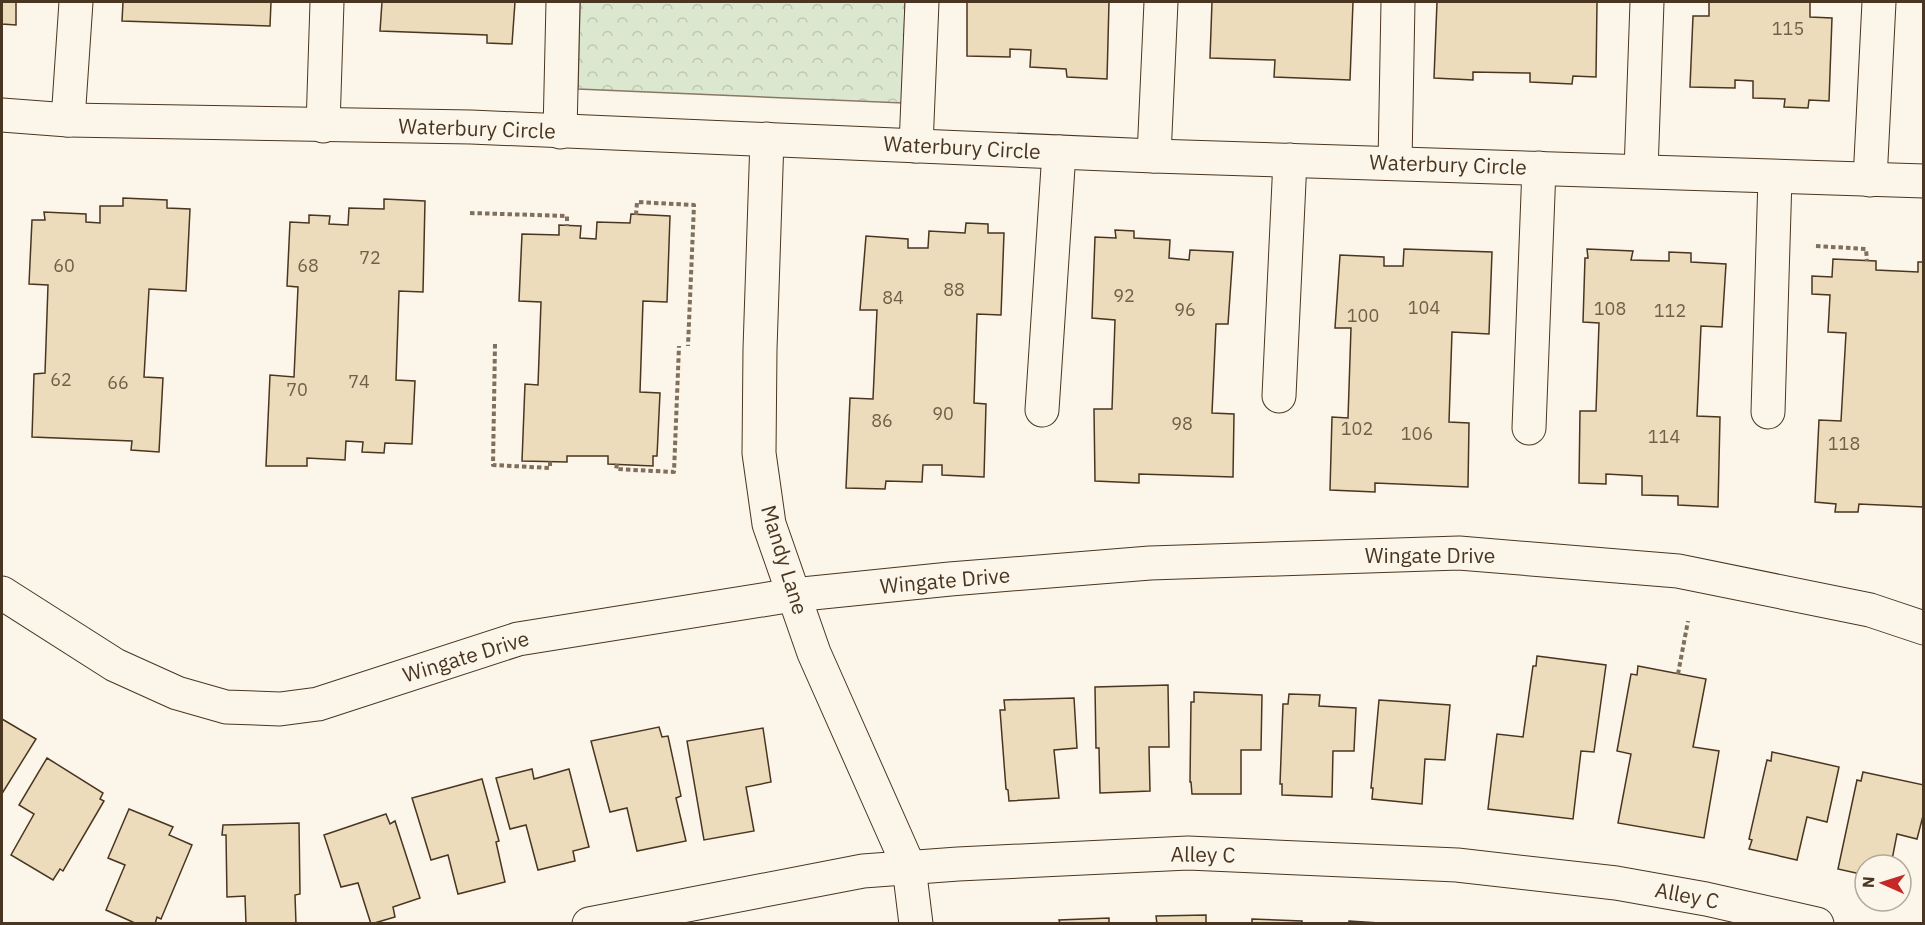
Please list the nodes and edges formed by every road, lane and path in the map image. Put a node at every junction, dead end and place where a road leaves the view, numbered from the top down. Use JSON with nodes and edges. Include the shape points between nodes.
{"nodes":[{"id":1,"x":76,"y":2,"type":"edge"},
{"id":2,"x":327,"y":2,"type":"edge"},
{"id":3,"x":563,"y":2,"type":"edge"},
{"id":4,"x":922,"y":2,"type":"edge"},
{"id":5,"x":1161,"y":2,"type":"edge"},
{"id":6,"x":1398,"y":2,"type":"edge"},
{"id":7,"x":1647,"y":2,"type":"edge"},
{"id":8,"x":1879,"y":2,"type":"edge"},
{"id":9,"x":2,"y":115,"type":"edge"},
{"id":10,"x":68,"y":120,"type":"junction"},
{"id":11,"x":323,"y":126,"type":"junction"},
{"id":12,"x":560,"y":132,"type":"junction"},
{"id":13,"x":767,"y":139,"type":"junction"},
{"id":14,"x":916,"y":146,"type":"junction"},
{"id":15,"x":1059,"y":152,"type":"junction"},
{"id":16,"x":1154,"y":156,"type":"junction"},
{"id":17,"x":1290,"y":160,"type":"junction"},
{"id":18,"x":1395,"y":163,"type":"junction"},
{"id":19,"x":1539,"y":168,"type":"junction"},
{"id":20,"x":1641,"y":171,"type":"junction"},
{"id":21,"x":1775,"y":177,"type":"junction"},
{"id":22,"x":1870,"y":180,"type":"junction"},
{"id":23,"x":1923,"y":182,"type":"edge"},
{"id":24,"x":470,"y":213,"type":"dead end"},
{"id":25,"x":636,"y":214,"type":"dead end"},
{"id":26,"x":567,"y":226,"type":"dead end"},
{"id":27,"x":1773,"y":243,"type":"junction"},
{"id":28,"x":1867,"y":261,"type":"dead end"},
{"id":29,"x":495,"y":344,"type":"dead end"},
{"id":30,"x":679,"y":346,"type":"dead end"},
{"id":31,"x":688,"y":346,"type":"dead end"},
{"id":32,"x":1279,"y":396,"type":"dead end"},
{"id":33,"x":1042,"y":410,"type":"dead end"},
{"id":34,"x":1768,"y":412,"type":"dead end"},
{"id":35,"x":1529,"y":429,"type":"dead end"},
{"id":36,"x":550,"y":461,"type":"dead end"},
{"id":37,"x":617,"y":464,"type":"dead end"},
{"id":38,"x":2,"y":593,"type":"edge"},
{"id":39,"x":793,"y":595,"type":"junction"},
{"id":40,"x":1688,"y":621,"type":"dead end"},
{"id":41,"x":1923,"y":628,"type":"edge"},
{"id":42,"x":1678,"y":674,"type":"dead end"},
{"id":43,"x":909,"y":867,"type":"junction"},
{"id":44,"x":589,"y":924,"type":"edge"},
{"id":45,"x":916,"y":924,"type":"edge"},
{"id":46,"x":1817,"y":924,"type":"edge"}],
"edges":[{"from":1,"to":10,"type":"street"},
{"from":2,"to":11,"type":"street"},
{"from":3,"to":12,"type":"street"},
{"from":4,"to":14,"type":"street"},
{"from":5,"to":16,"type":"street"},
{"from":6,"to":18,"type":"street"},
{"from":7,"to":20,"type":"street"},
{"from":8,"to":22,"type":"street"},
{"from":9,"to":10,"type":"street","name":"Waterbury Circle"},
{"from":10,"to":11,"type":"street","name":"Waterbury Circle"},
{"from":11,"to":12,"type":"street","name":"Waterbury Circle"},
{"from":12,"to":13,"type":"street","name":"Waterbury Circle"},
{"from":13,"to":14,"type":"street","name":"Waterbury Circle"},
{"from":13,"to":39,"type":"street","name":"Mandy Lane","via":[[759,453],[769,524]]},
{"from":14,"to":15,"type":"street","name":"Waterbury Circle"},
{"from":15,"to":16,"type":"street","name":"Waterbury Circle"},
{"from":15,"to":33,"type":"street"},
{"from":16,"to":17,"type":"street","name":"Waterbury Circle"},
{"from":17,"to":18,"type":"street","name":"Waterbury Circle"},
{"from":17,"to":32,"type":"street"},
{"from":18,"to":19,"type":"street","name":"Waterbury Circle"},
{"from":19,"to":20,"type":"street","name":"Waterbury Circle"},
{"from":19,"to":35,"type":"street"},
{"from":20,"to":21,"type":"street","name":"Waterbury Circle"},
{"from":21,"to":22,"type":"street","name":"Waterbury Circle"},
{"from":21,"to":27,"type":"street"},
{"from":22,"to":23,"type":"street","name":"Waterbury Circle"},
{"from":24,"to":26,"type":"path","via":[[567,216]]},
{"from":25,"to":31,"type":"path","via":[[637,202],[694,205]]},
{"from":27,"to":28,"type":"path","via":[[1866,249]]},
{"from":27,"to":34,"type":"street"},
{"from":29,"to":36,"type":"path","via":[[493,465],[550,468]]},
{"from":30,"to":37,"type":"path","via":[[674,472],[616,469]]},
{"from":38,"to":39,"type":"street","name":"Wingate Drive","via":[[115,665],[177,693],[226,707],[280,709],[318,704],[518,639]]},
{"from":39,"to":41,"type":"street","name":"Wingate Drive","via":[[1149,563],[1459,553],[1678,571],[1870,610]]},
{"from":39,"to":43,"type":"street","name":"Mandy Lane","via":[[814,653]]},
{"from":40,"to":42,"type":"path"},
{"from":43,"to":44,"type":"street","name":"Alley C","via":[[863,871]]},
{"from":43,"to":45,"type":"street","name":"Mandy Lane"},
{"from":43,"to":46,"type":"street","name":"Alley C","via":[[1188,853],[1457,865],[1616,883]]}]}
